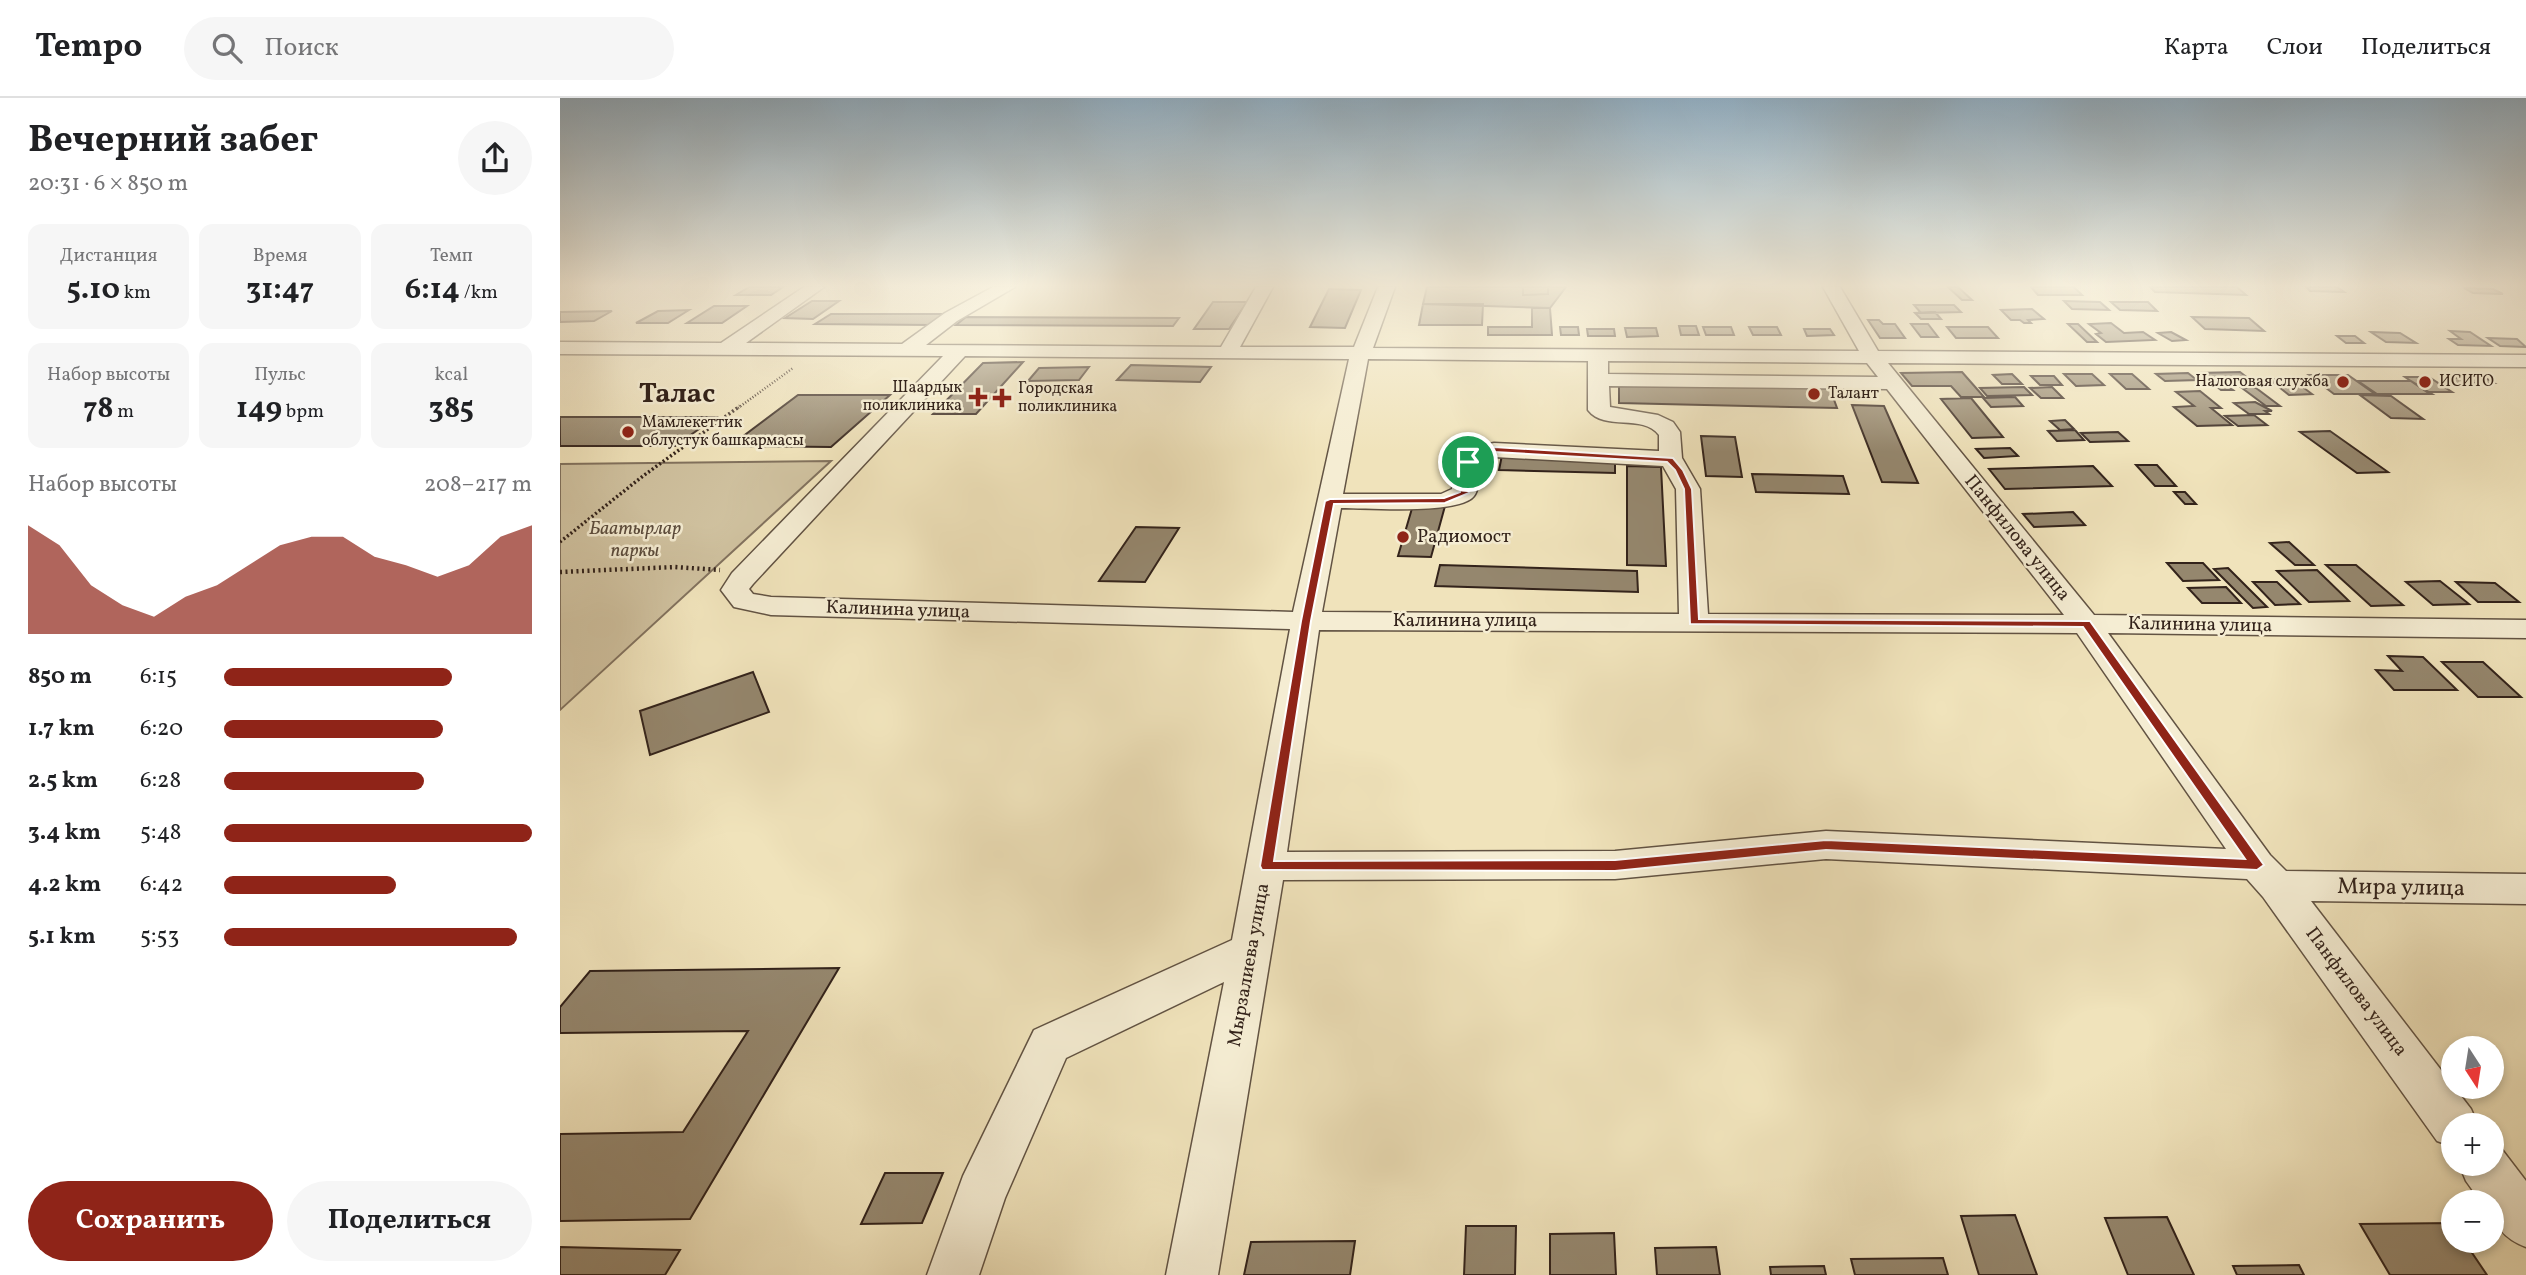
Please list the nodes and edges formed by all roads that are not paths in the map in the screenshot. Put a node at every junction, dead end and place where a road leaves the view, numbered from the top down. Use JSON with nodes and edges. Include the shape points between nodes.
{"nodes":[{"id":1,"x":736,"y":342,"type":"edge"},
{"id":2,"x":918,"y":342,"type":"edge"},
{"id":3,"x":1233,"y":342,"type":"edge"},
{"id":4,"x":1365,"y":342,"type":"edge"},
{"id":5,"x":1863,"y":342,"type":"edge"},
{"id":6,"x":560,"y":348,"type":"edge"},
{"id":7,"x":722,"y":351,"type":"junction"},
{"id":8,"x":904,"y":352,"type":"junction"},
{"id":9,"x":958,"y":352,"type":"junction"},
{"id":10,"x":1227,"y":352,"type":"junction"},
{"id":11,"x":1361,"y":353,"type":"junction"},
{"id":12,"x":1598,"y":354,"type":"junction"},
{"id":13,"x":1871,"y":355,"type":"junction"},
{"id":14,"x":2526,"y":361,"type":"edge"},
{"id":15,"x":1598,"y":380,"type":"junction"},
{"id":16,"x":1893,"y":383,"type":"junction"},
{"id":17,"x":1670,"y":459,"type":"junction"},
{"id":18,"x":1330,"y":501,"type":"junction"},
{"id":19,"x":1306,"y":621,"type":"junction"},
{"id":20,"x":1694,"y":622,"type":"junction"},
{"id":21,"x":2086,"y":624,"type":"junction"},
{"id":22,"x":2526,"y":629,"type":"edge"},
{"id":23,"x":1266,"y":866,"type":"junction"},
{"id":24,"x":2267,"y":876,"type":"junction"},
{"id":25,"x":2526,"y":889,"type":"edge"},
{"id":26,"x":1251,"y":950,"type":"junction"},
{"id":27,"x":2445,"y":1113,"type":"edge"},
{"id":28,"x":2492,"y":1176,"type":"edge"},
{"id":29,"x":2526,"y":1222,"type":"edge"},
{"id":30,"x":953,"y":1275,"type":"edge"},
{"id":31,"x":1192,"y":1275,"type":"edge"}],
"edges":[{"from":1,"to":7,"type":"street"},
{"from":2,"to":8,"type":"street"},
{"from":3,"to":10,"type":"street"},
{"from":4,"to":11,"type":"street","name":"Мырзалиева улица"},
{"from":5,"to":13,"type":"street","name":"Панфилова улица"},
{"from":6,"to":7,"type":"street"},
{"from":7,"to":8,"type":"street"},
{"from":8,"to":9,"type":"street"},
{"from":9,"to":10,"type":"street"},
{"from":9,"to":19,"type":"street","name":"Калинина улица","via":[[742,579],[735,590],[744,601],[771,606]]},
{"from":10,"to":11,"type":"street"},
{"from":11,"to":12,"type":"street"},
{"from":11,"to":18,"type":"street","name":"Мырзалиева улица"},
{"from":12,"to":13,"type":"street"},
{"from":12,"to":15,"type":"street"},
{"from":13,"to":14,"type":"street"},
{"from":13,"to":16,"type":"street","name":"Панфилова улица"},
{"from":15,"to":16,"type":"street"},
{"from":15,"to":17,"type":"street","via":[[1599,410],[1666,426],[1671,434]]},
{"from":16,"to":21,"type":"street","name":"Панфилова улица"},
{"from":17,"to":18,"type":"street","via":[[1494,450],[1478,453],[1468,462],[1464,493],[1445,501]]},
{"from":17,"to":20,"type":"street","via":[[1688,489]]},
{"from":18,"to":19,"type":"street","name":"Мырзалиева улица"},
{"from":19,"to":20,"type":"street","name":"Калинина улица"},
{"from":19,"to":23,"type":"street","name":"Мырзалиева улица"},
{"from":20,"to":21,"type":"street","name":"Калинина улица"},
{"from":21,"to":22,"type":"street","name":"Калинина улица"},
{"from":21,"to":24,"type":"street","name":"Панфилова улица"},
{"from":23,"to":24,"type":"street","name":"Мира улица","via":[[1615,865],[1826,845]]},
{"from":23,"to":26,"type":"street","name":"Мырзалиева улица"},
{"from":24,"to":25,"type":"street","name":"Мира улица"},
{"from":24,"to":27,"type":"street","name":"Панфилова улица"},
{"from":26,"to":30,"type":"street","via":[[1050,1044],[981,1194]]},
{"from":26,"to":31,"type":"street","name":"Мырзалиева улица"},
{"from":28,"to":29,"type":"street"}]}
